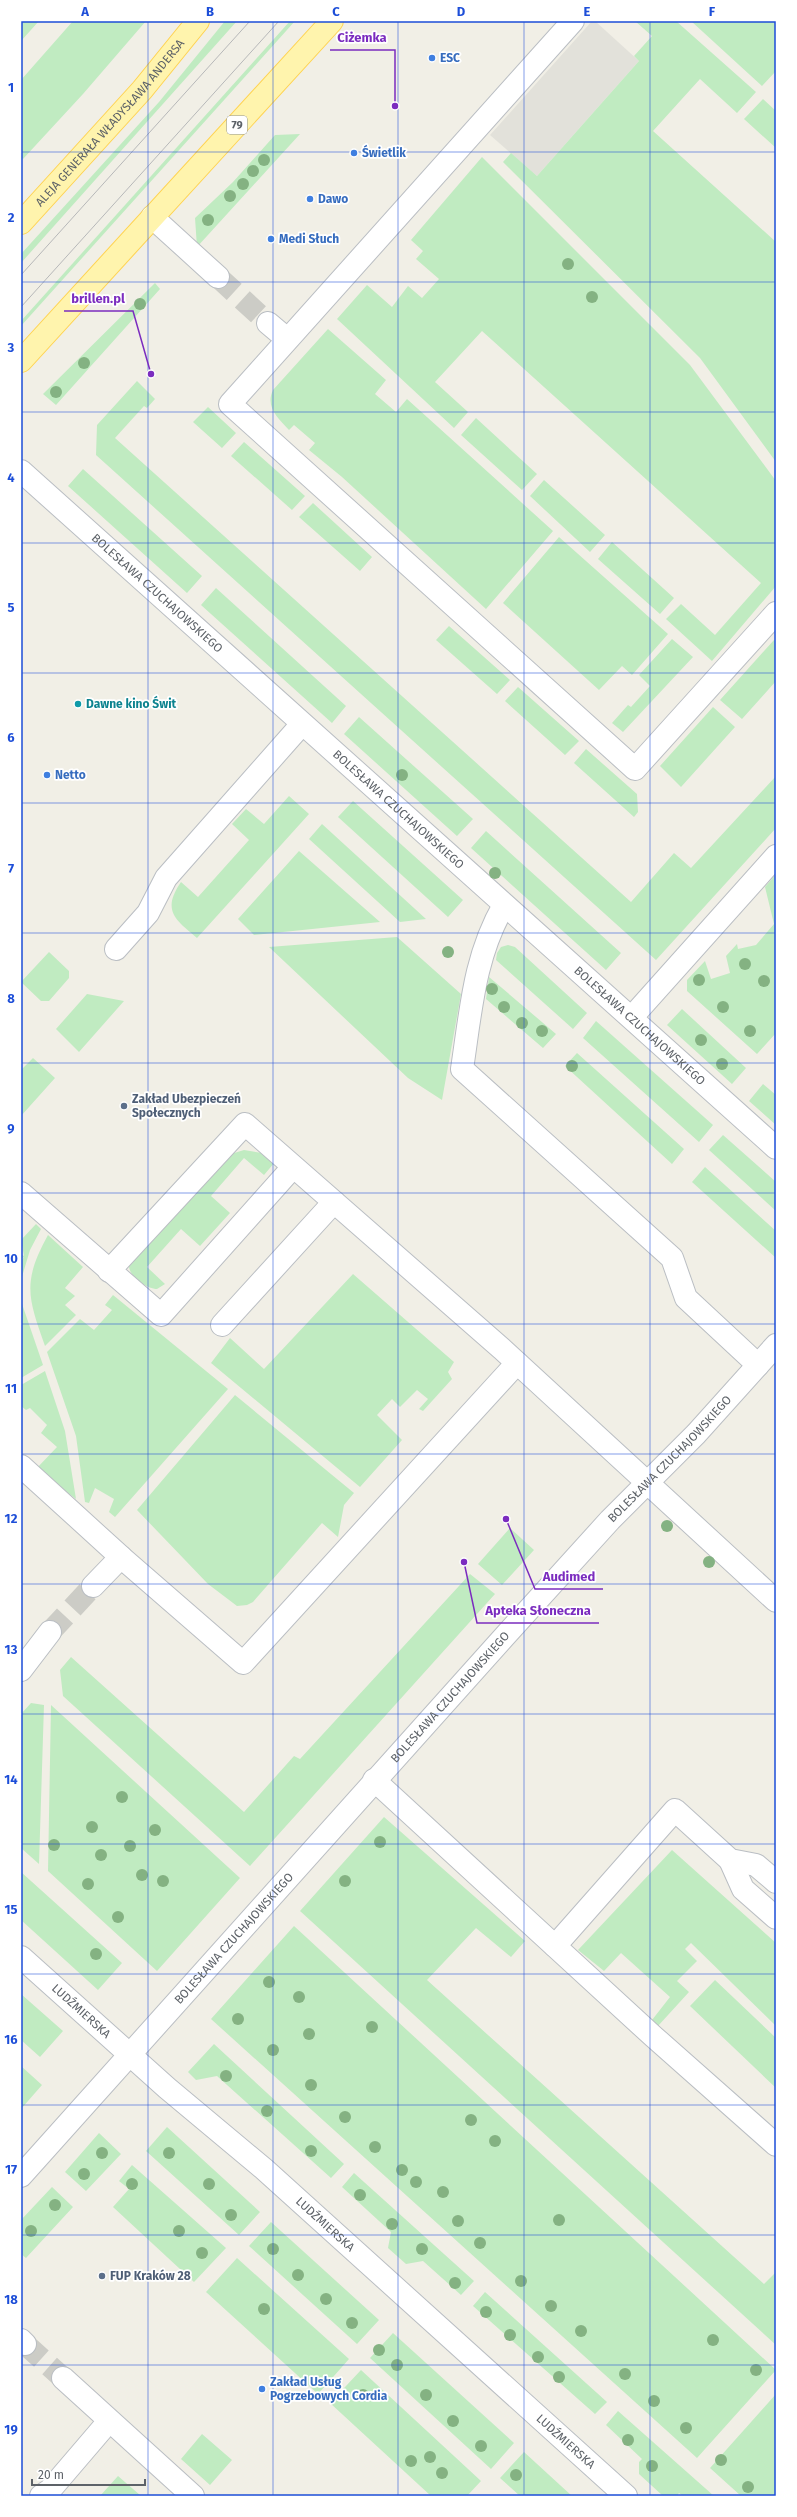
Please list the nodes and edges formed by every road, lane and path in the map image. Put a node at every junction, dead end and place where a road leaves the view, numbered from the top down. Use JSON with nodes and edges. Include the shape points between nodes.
{"nodes":[{"id":1,"x":198,"y":21,"type":"edge"},
{"id":2,"x":332,"y":21,"type":"edge"},
{"id":3,"x":572,"y":21,"type":"edge"},
{"id":4,"x":152,"y":217,"type":"junction"},
{"id":5,"x":21,"y":223,"type":"edge"},
{"id":6,"x":218,"y":277,"type":"tunnel mouth"},
{"id":7,"x":268,"y":323,"type":"tunnel mouth"},
{"id":8,"x":287,"y":339,"type":"junction"},
{"id":9,"x":21,"y":361,"type":"edge"},
{"id":10,"x":21,"y":471,"type":"edge"},
{"id":11,"x":776,"y":612,"type":"edge"},
{"id":12,"x":302,"y":724,"type":"junction"},
{"id":13,"x":776,"y":856,"type":"edge"},
{"id":14,"x":504,"y":905,"type":"junction"},
{"id":15,"x":116,"y":949,"type":"dead end"},
{"id":16,"x":632,"y":1017,"type":"junction"},
{"id":17,"x":776,"y":1148,"type":"edge"},
{"id":18,"x":293,"y":1167,"type":"junction"},
{"id":19,"x":21,"y":1193,"type":"edge"},
{"id":20,"x":334,"y":1202,"type":"junction"},
{"id":21,"x":109,"y":1271,"type":"junction"},
{"id":22,"x":222,"y":1324,"type":"dead end"},
{"id":23,"x":776,"y":1345,"type":"edge"},
{"id":24,"x":518,"y":1363,"type":"junction"},
{"id":25,"x":758,"y":1365,"type":"junction"},
{"id":26,"x":21,"y":1466,"type":"edge"},
{"id":27,"x":649,"y":1483,"type":"junction"},
{"id":28,"x":120,"y":1557,"type":"junction"},
{"id":29,"x":94,"y":1586,"type":"tunnel mouth"},
{"id":30,"x":776,"y":1601,"type":"edge"},
{"id":31,"x":50,"y":1632,"type":"tunnel mouth"},
{"id":32,"x":21,"y":1670,"type":"edge"},
{"id":33,"x":374,"y":1780,"type":"junction"},
{"id":34,"x":730,"y":1860,"type":"junction"},
{"id":35,"x":776,"y":1882,"type":"edge"},
{"id":36,"x":776,"y":1918,"type":"edge"},
{"id":37,"x":555,"y":1946,"type":"junction"},
{"id":38,"x":21,"y":1957,"type":"edge"},
{"id":39,"x":130,"y":2055,"type":"junction"},
{"id":40,"x":776,"y":2145,"type":"edge"},
{"id":41,"x":21,"y":2176,"type":"edge"},
{"id":42,"x":62,"y":2378,"type":"tunnel mouth"},
{"id":43,"x":109,"y":2421,"type":"junction"},
{"id":44,"x":41,"y":2496,"type":"edge"},
{"id":45,"x":193,"y":2496,"type":"edge"},
{"id":46,"x":626,"y":2496,"type":"edge"}],
"edges":[{"from":1,"to":5,"type":"main road","name":"ALEJA GENERAŁA WŁADYSŁAWA ANDERSA","via":[[142,90]]},
{"from":2,"to":4,"type":"main road","number":"79"},
{"from":3,"to":8,"type":"street"},
{"from":4,"to":6,"type":"street"},
{"from":4,"to":9,"type":"main road","number":"79"},
{"from":7,"to":8,"type":"street"},
{"from":8,"to":11,"type":"street","via":[[230,404],[635,770]]},
{"from":10,"to":12,"type":"street","name":"BOLESŁAWA CZUCHAJOWSKIEGO"},
{"from":12,"to":14,"type":"street","name":"BOLESŁAWA CZUCHAJOWSKIEGO"},
{"from":12,"to":15,"type":"street","via":[[166,878],[148,913]]},
{"from":13,"to":16,"type":"street"},
{"from":14,"to":16,"type":"street","name":"BOLESŁAWA CZUCHAJOWSKIEGO"},
{"from":14,"to":25,"type":"street","via":[[491,927],[480,957],[462,1069],[672,1258],[686,1298]]},
{"from":16,"to":17,"type":"street","name":"BOLESŁAWA CZUCHAJOWSKIEGO"},
{"from":18,"to":20,"type":"street"},
{"from":18,"to":21,"type":"street","via":[[244,1124]]},
{"from":18,"to":21,"type":"street","via":[[161,1315]]},
{"from":19,"to":21,"type":"street"},
{"from":20,"to":22,"type":"street"},
{"from":20,"to":24,"type":"street"},
{"from":23,"to":25,"type":"street","name":"BOLESŁAWA CZUCHAJOWSKIEGO"},
{"from":24,"to":27,"type":"street"},
{"from":24,"to":28,"type":"street","via":[[243,1663]]},
{"from":25,"to":27,"type":"street","name":"BOLESŁAWA CZUCHAJOWSKIEGO"},
{"from":26,"to":28,"type":"street"},
{"from":27,"to":30,"type":"street"},
{"from":27,"to":33,"type":"street","name":"BOLESŁAWA CZUCHAJOWSKIEGO","via":[[610,1520]]},
{"from":28,"to":29,"type":"street"},
{"from":31,"to":32,"type":"street"},
{"from":33,"to":37,"type":"street"},
{"from":33,"to":39,"type":"street","name":"BOLESŁAWA CZUCHAJOWSKIEGO"},
{"from":34,"to":35,"type":"street","via":[[756,1865]]},
{"from":34,"to":36,"type":"street","via":[[742,1889]]},
{"from":34,"to":37,"type":"street","via":[[675,1810]]},
{"from":37,"to":40,"type":"street"},
{"from":38,"to":39,"type":"street","name":"LUDŹMIERSKA"},
{"from":39,"to":41,"type":"street","name":"BOLESŁAWA CZUCHAJOWSKIEGO"},
{"from":39,"to":46,"type":"street","name":"LUDŹMIERSKA","via":[[264,2169]]},
{"from":42,"to":43,"type":"street"},
{"from":43,"to":44,"type":"street","via":[[50,2490]]},
{"from":43,"to":45,"type":"street"}]}
